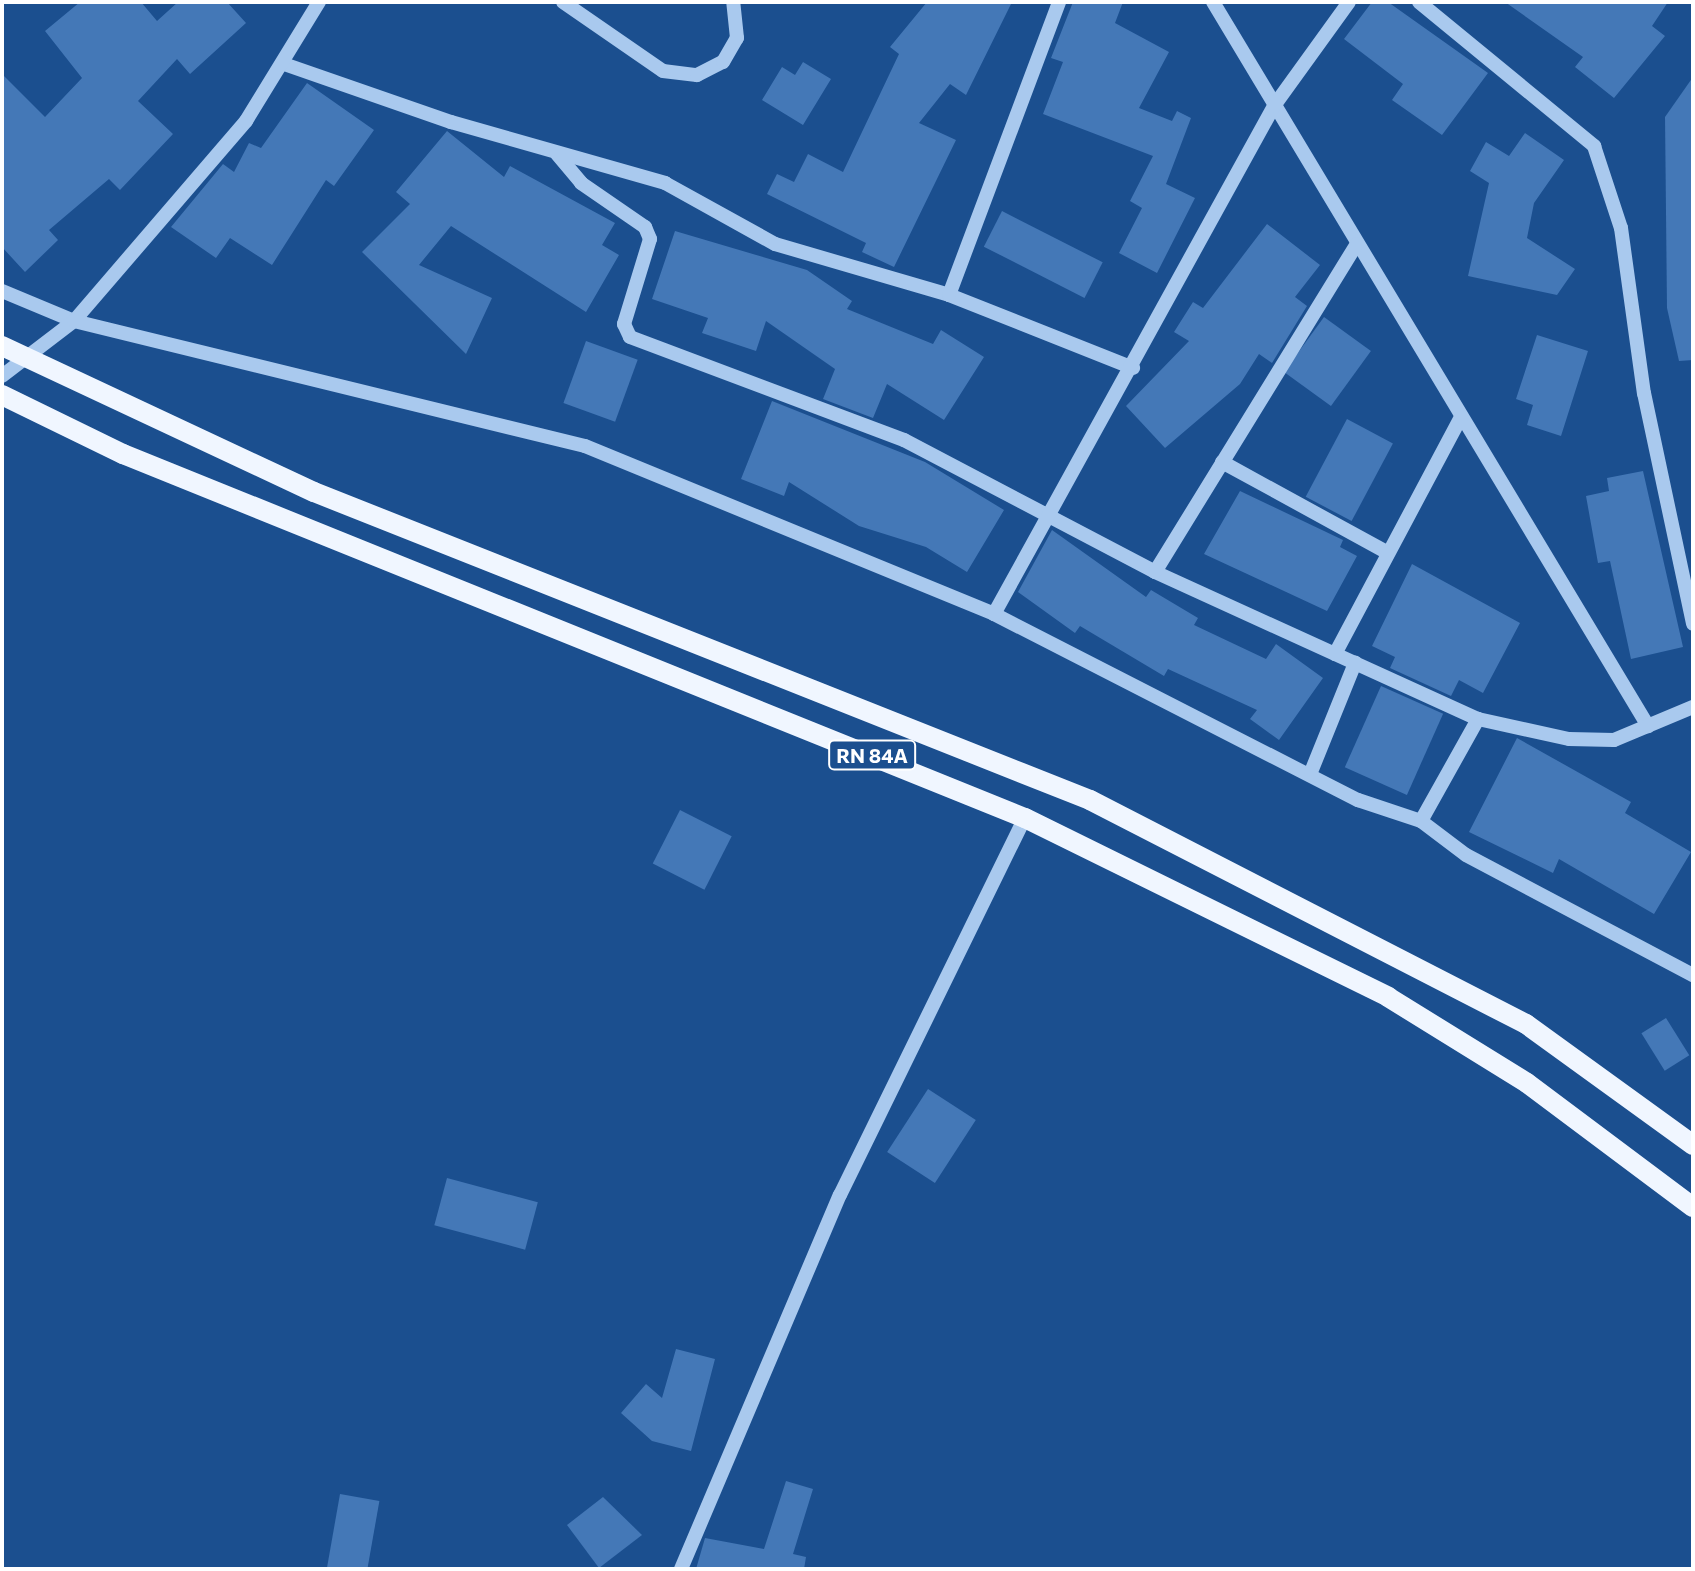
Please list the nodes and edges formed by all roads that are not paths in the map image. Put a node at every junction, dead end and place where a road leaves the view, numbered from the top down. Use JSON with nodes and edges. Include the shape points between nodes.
{"nodes":[{"id":1,"x":319,"y":2,"type":"edge"},
{"id":2,"x":563,"y":2,"type":"edge"},
{"id":3,"x":733,"y":2,"type":"edge"},
{"id":4,"x":1059,"y":2,"type":"edge"},
{"id":5,"x":1213,"y":2,"type":"edge"},
{"id":6,"x":1349,"y":2,"type":"edge"},
{"id":7,"x":1419,"y":2,"type":"edge"},
{"id":8,"x":284,"y":64,"type":"junction"},
{"id":9,"x":1274,"y":106,"type":"junction"},
{"id":10,"x":557,"y":154,"type":"junction"},
{"id":11,"x":1357,"y":244,"type":"junction"},
{"id":12,"x":2,"y":291,"type":"edge"},
{"id":13,"x":949,"y":295,"type":"junction"},
{"id":14,"x":74,"y":321,"type":"junction"},
{"id":15,"x":2,"y":346,"type":"edge"},
{"id":16,"x":20,"y":358,"type":"junction"},
{"id":17,"x":1133,"y":368,"type":"junction"},
{"id":18,"x":2,"y":376,"type":"edge"},
{"id":19,"x":2,"y":395,"type":"edge"},
{"id":20,"x":1461,"y":417,"type":"junction"},
{"id":21,"x":1222,"y":462,"type":"junction"},
{"id":22,"x":1051,"y":518,"type":"junction"},
{"id":23,"x":1388,"y":553,"type":"junction"},
{"id":24,"x":1155,"y":572,"type":"junction"},
{"id":25,"x":994,"y":614,"type":"junction"},
{"id":26,"x":1693,"y":624,"type":"edge"},
{"id":27,"x":1335,"y":654,"type":"junction"},
{"id":28,"x":1355,"y":663,"type":"junction"},
{"id":29,"x":1693,"y":707,"type":"edge"},
{"id":30,"x":1478,"y":719,"type":"junction"},
{"id":31,"x":1648,"y":726,"type":"junction"},
{"id":32,"x":1311,"y":772,"type":"junction"},
{"id":33,"x":1025,"y":818,"type":"junction"},
{"id":34,"x":1421,"y":821,"type":"junction"},
{"id":35,"x":1693,"y":975,"type":"edge"},
{"id":36,"x":1693,"y":1145,"type":"edge"},
{"id":37,"x":1693,"y":1207,"type":"edge"},
{"id":38,"x":681,"y":1569,"type":"edge"}],
"edges":[{"from":1,"to":8,"type":"street"},
{"from":2,"to":3,"type":"street","via":[[663,71],[697,75],[723,62],[737,38]]},
{"from":4,"to":13,"type":"street"},
{"from":5,"to":9,"type":"street"},
{"from":6,"to":9,"type":"street"},
{"from":7,"to":26,"type":"street","via":[[1594,146],[1621,228],[1644,393]]},
{"from":8,"to":10,"type":"street"},
{"from":8,"to":14,"type":"street","via":[[246,121]]},
{"from":9,"to":11,"type":"street"},
{"from":9,"to":17,"type":"street"},
{"from":10,"to":13,"type":"street","via":[[665,183],[775,244]]},
{"from":10,"to":22,"type":"street","via":[[581,183],[645,227],[650,239],[624,324],[630,337],[904,440]]},
{"from":11,"to":20,"type":"street"},
{"from":11,"to":21,"type":"street"},
{"from":12,"to":14,"type":"street"},
{"from":13,"to":17,"type":"street"},
{"from":14,"to":16,"type":"street"},
{"from":14,"to":25,"type":"street","via":[[585,446]]},
{"from":15,"to":16,"type":"main road","number":"RN 84A"},
{"from":16,"to":18,"type":"street"},
{"from":16,"to":36,"type":"main road","number":"RN 84A","via":[[314,492],[1090,800],[1526,1024]]},
{"from":17,"to":22,"type":"street"},
{"from":19,"to":33,"type":"main road","number":"RN 84A","via":[[123,454]]},
{"from":20,"to":23,"type":"street"},
{"from":20,"to":31,"type":"street"},
{"from":21,"to":23,"type":"street"},
{"from":21,"to":24,"type":"street"},
{"from":22,"to":24,"type":"street"},
{"from":22,"to":25,"type":"street"},
{"from":23,"to":27,"type":"street"},
{"from":24,"to":27,"type":"street"},
{"from":25,"to":32,"type":"street"},
{"from":27,"to":28,"type":"street"},
{"from":28,"to":30,"type":"street"},
{"from":28,"to":32,"type":"street"},
{"from":29,"to":31,"type":"street"},
{"from":30,"to":31,"type":"street","via":[[1569,739],[1614,740]]},
{"from":30,"to":34,"type":"street"},
{"from":32,"to":34,"type":"street","via":[[1358,800]]},
{"from":33,"to":37,"type":"main road","number":"RN 84A","via":[[1388,997],[1527,1083]]},
{"from":33,"to":38,"type":"street","via":[[840,1195]]},
{"from":34,"to":35,"type":"street","via":[[1466,855]]}]}
